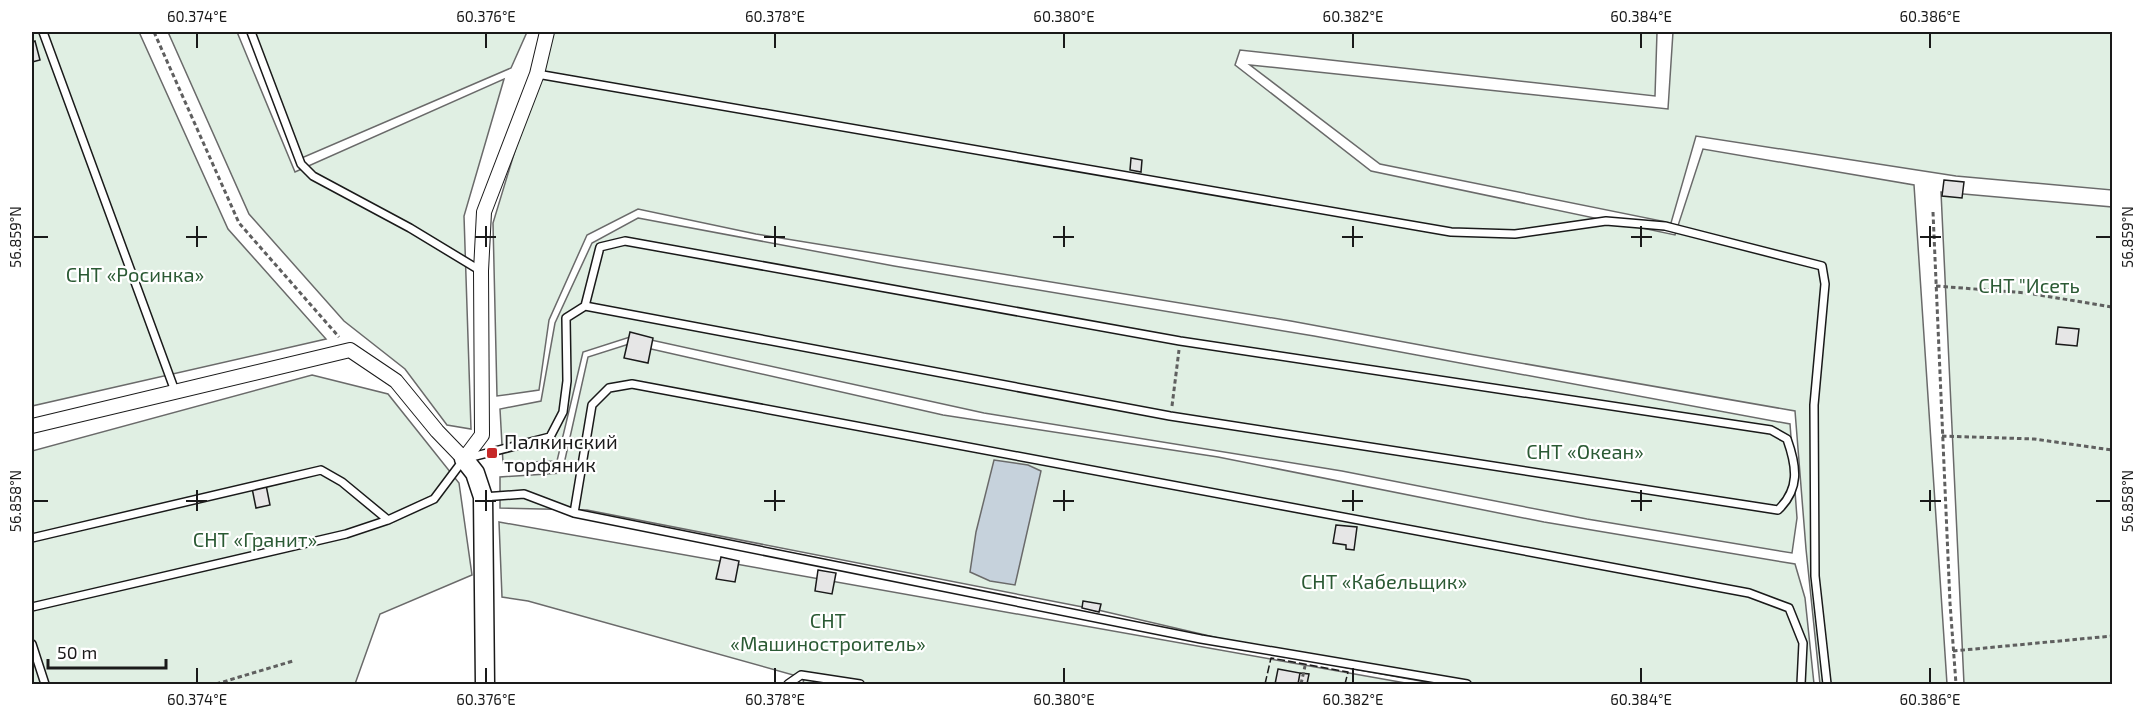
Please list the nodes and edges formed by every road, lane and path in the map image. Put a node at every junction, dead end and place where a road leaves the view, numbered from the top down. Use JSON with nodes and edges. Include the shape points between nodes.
{"nodes":[{"id":1,"x":43,"y":32,"type":"edge"},
{"id":2,"x":154,"y":32,"type":"edge"},
{"id":3,"x":251,"y":32,"type":"edge"},
{"id":4,"x":547,"y":32,"type":"edge"},
{"id":5,"x":537,"y":74,"type":"junction"},
{"id":6,"x":1933,"y":212,"type":"dead end"},
{"id":7,"x":481,"y":271,"type":"junction"},
{"id":8,"x":1936,"y":286,"type":"junction"},
{"id":9,"x":585,"y":306,"type":"junction"},
{"id":10,"x":2112,"y":307,"type":"edge"},
{"id":11,"x":1180,"y":340,"type":"junction"},
{"id":12,"x":350,"y":350,"type":"junction"},
{"id":13,"x":175,"y":391,"type":"junction"},
{"id":14,"x":1170,"y":416,"type":"junction"},
{"id":15,"x":32,"y":426,"type":"edge"},
{"id":16,"x":1942,"y":436,"type":"junction"},
{"id":17,"x":2112,"y":450,"type":"edge"},
{"id":18,"x":464,"y":459,"type":"junction"},
{"id":19,"x":483,"y":497,"type":"junction"},
{"id":20,"x":574,"y":513,"type":"junction"},
{"id":21,"x":388,"y":520,"type":"junction"},
{"id":22,"x":32,"y":538,"type":"edge"},
{"id":23,"x":32,"y":607,"type":"edge"},
{"id":24,"x":2112,"y":636,"type":"edge"},
{"id":25,"x":32,"y":644,"type":"edge"},
{"id":26,"x":1953,"y":651,"type":"junction"},
{"id":27,"x":293,"y":662,"type":"dead end"},
{"id":28,"x":1305,"y":664,"type":"dead end"},
{"id":29,"x":45,"y":684,"type":"edge"},
{"id":30,"x":216,"y":684,"type":"edge"},
{"id":31,"x":485,"y":684,"type":"edge"},
{"id":32,"x":788,"y":684,"type":"edge"},
{"id":33,"x":860,"y":684,"type":"edge"},
{"id":34,"x":1301,"y":684,"type":"edge"},
{"id":35,"x":1467,"y":684,"type":"edge"},
{"id":36,"x":1801,"y":684,"type":"edge"},
{"id":37,"x":1827,"y":684,"type":"edge"},
{"id":38,"x":1956,"y":684,"type":"edge"}],
"edges":[{"from":1,"to":13,"type":"lane"},
{"from":2,"to":12,"type":"path","via":[[239,223]]},
{"from":3,"to":7,"type":"lane","via":[[301,164],[313,176]]},
{"from":4,"to":5,"type":"street"},
{"from":5,"to":7,"type":"street","via":[[484,212]]},
{"from":5,"to":37,"type":"lane","via":[[1451,232],[1515,234],[1606,221],[1665,226],[1822,266],[1824,284],[1814,405],[1815,565]]},
{"from":6,"to":8,"type":"path"},
{"from":7,"to":18,"type":"street","via":[[482,435]]},
{"from":8,"to":10,"type":"path","via":[[2027,293]]},
{"from":8,"to":16,"type":"path"},
{"from":9,"to":11,"type":"lane","via":[[600,247],[625,241]]},
{"from":9,"to":14,"type":"lane"},
{"from":9,"to":18,"type":"lane","via":[[566,318],[567,381],[563,412],[550,437]]},
{"from":11,"to":14,"type":"path"},
{"from":11,"to":14,"type":"lane","via":[[1771,430],[1787,439],[1794,457],[1794,482],[1790,498],[1778,510]]},
{"from":12,"to":13,"type":"street"},
{"from":12,"to":18,"type":"street","via":[[396,381]]},
{"from":13,"to":15,"type":"street"},
{"from":16,"to":17,"type":"path","via":[[2034,439]]},
{"from":16,"to":26,"type":"path"},
{"from":18,"to":19,"type":"street","via":[[475,473]]},
{"from":18,"to":21,"type":"lane","via":[[434,499]]},
{"from":19,"to":20,"type":"lane","via":[[524,494]]},
{"from":19,"to":31,"type":"street"},
{"from":20,"to":35,"type":"lane","via":[[1202,639]]},
{"from":20,"to":36,"type":"lane","via":[[592,405],[609,388],[632,384],[1749,593],[1789,608],[1803,643]]},
{"from":21,"to":22,"type":"lane","via":[[321,470]]},
{"from":21,"to":23,"type":"lane","via":[[346,534]]},
{"from":24,"to":26,"type":"path"},
{"from":25,"to":29,"type":"lane"},
{"from":26,"to":38,"type":"path"},
{"from":27,"to":30,"type":"path"},
{"from":28,"to":34,"type":"path"},
{"from":32,"to":33,"type":"lane","via":[[801,675]]}]}
